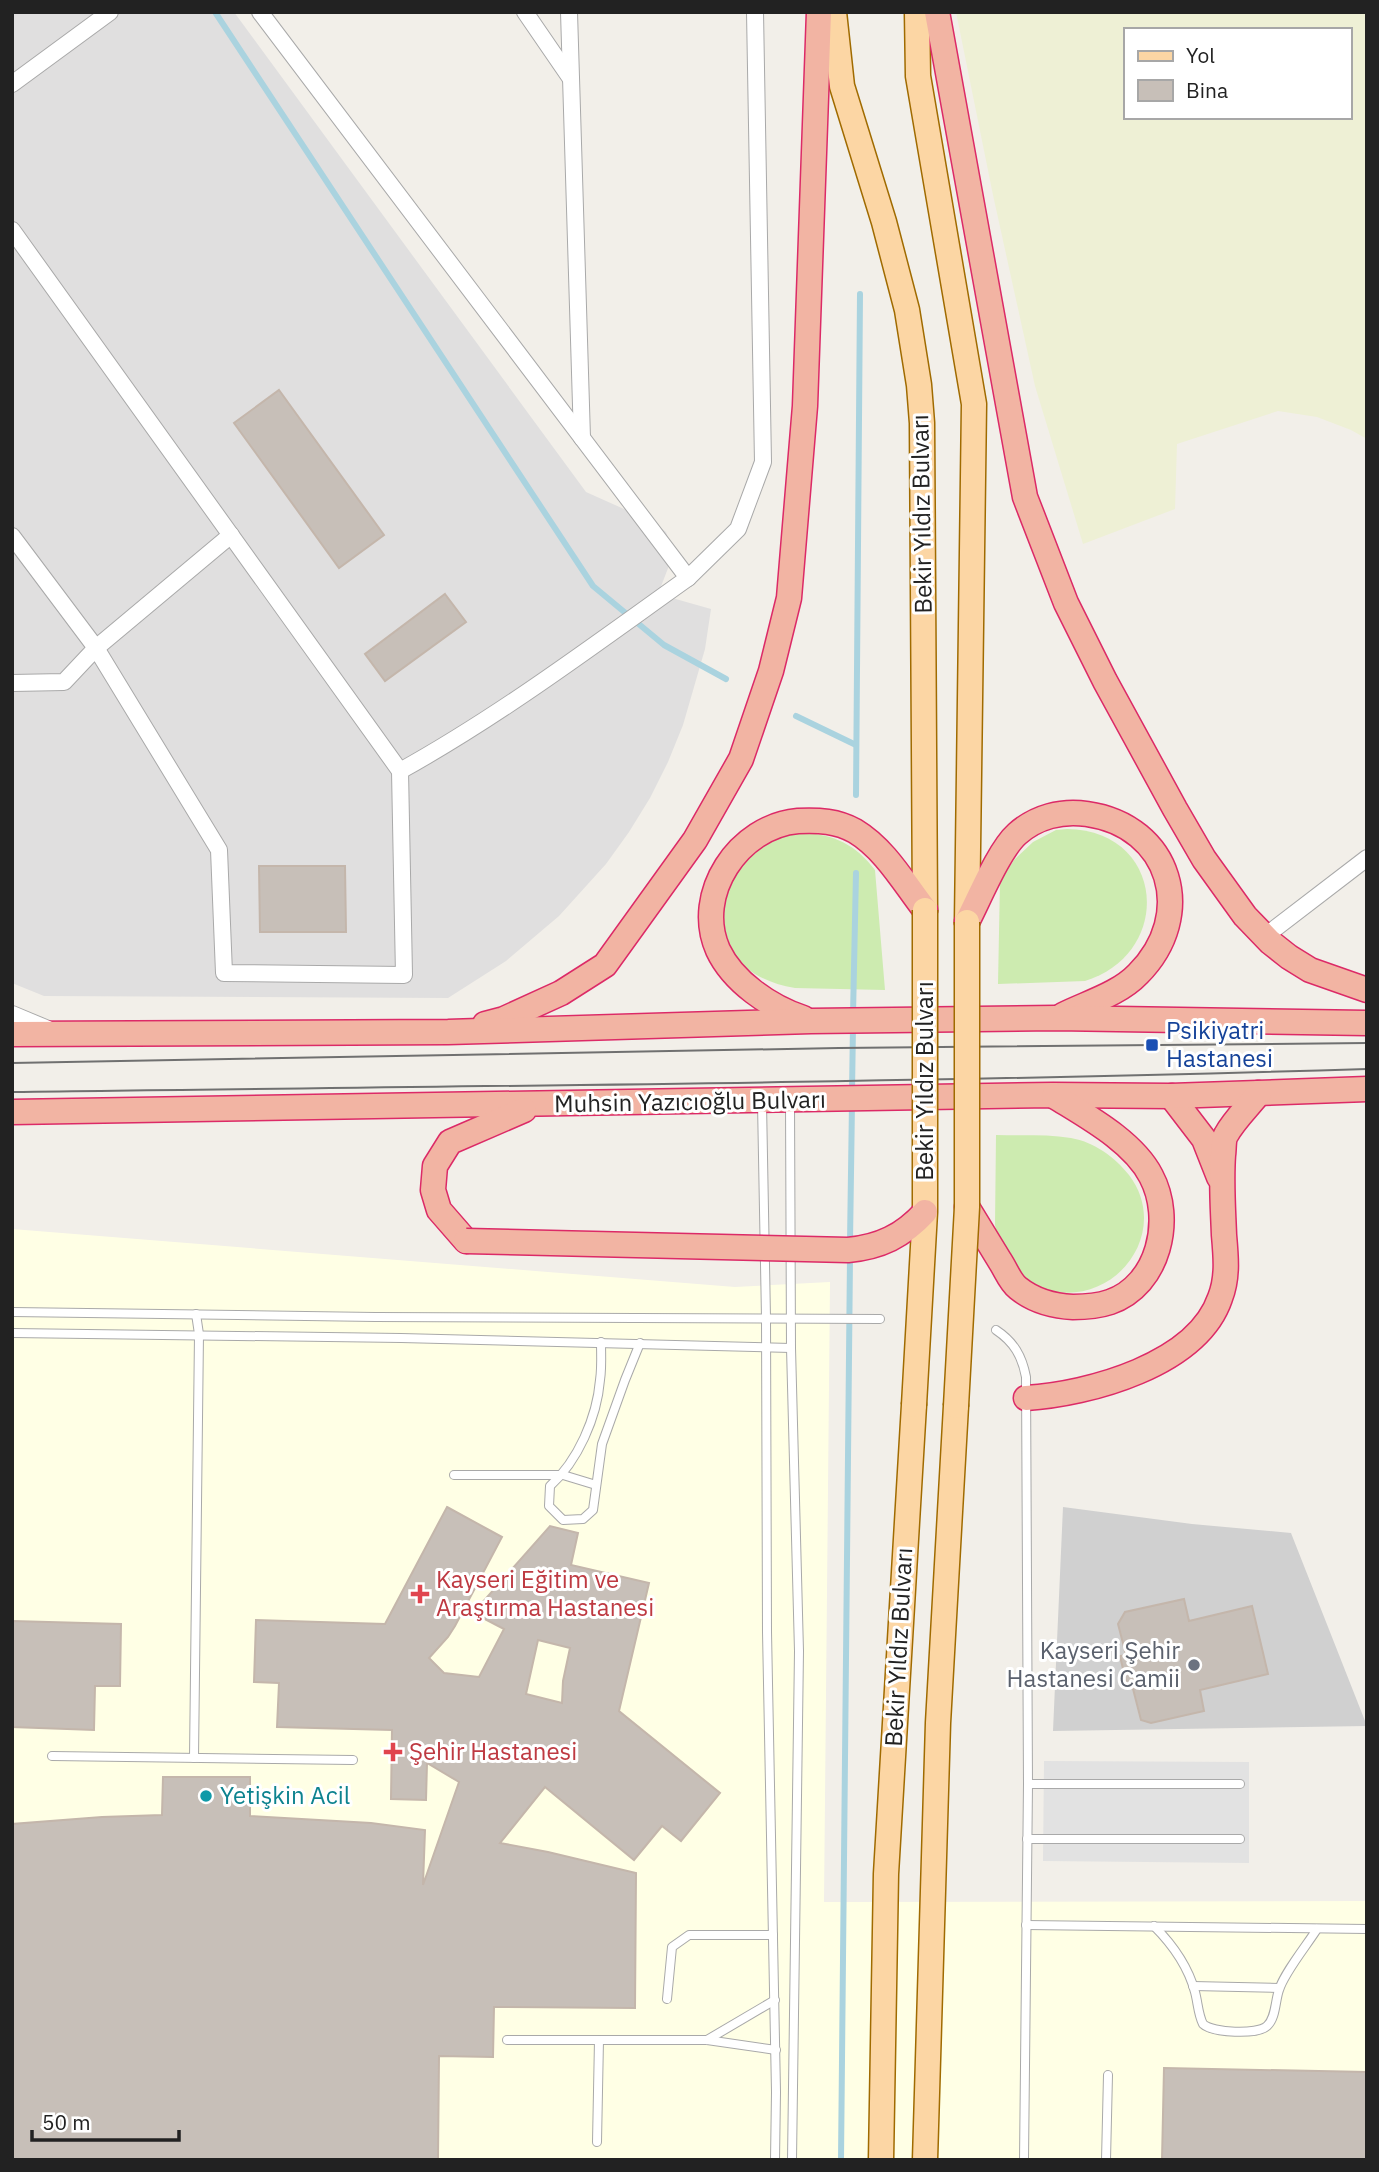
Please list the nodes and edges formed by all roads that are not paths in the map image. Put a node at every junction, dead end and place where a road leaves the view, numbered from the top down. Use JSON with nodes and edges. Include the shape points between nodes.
{"nodes":[{"id":1,"x":110,"y":12,"type":"edge"},
{"id":2,"x":260,"y":12,"type":"edge"},
{"id":3,"x":525,"y":12,"type":"edge"},
{"id":4,"x":569,"y":12,"type":"edge"},
{"id":5,"x":755,"y":12,"type":"edge"},
{"id":6,"x":819,"y":12,"type":"edge"},
{"id":7,"x":834,"y":12,"type":"edge"},
{"id":8,"x":916,"y":12,"type":"edge"},
{"id":9,"x":937,"y":12,"type":"edge"},
{"id":10,"x":571,"y":79,"type":"junction"},
{"id":11,"x":12,"y":84,"type":"edge"},
{"id":12,"x":12,"y":230,"type":"edge"},
{"id":13,"x":582,"y":438,"type":"junction"},
{"id":14,"x":231,"y":535,"type":"junction"},
{"id":15,"x":12,"y":536,"type":"edge"},
{"id":16,"x":688,"y":578,"type":"junction"},
{"id":17,"x":96,"y":648,"type":"junction"},
{"id":18,"x":12,"y":683,"type":"edge"},
{"id":19,"x":400,"y":771,"type":"junction"},
{"id":20,"x":1367,"y":858,"type":"edge"},
{"id":21,"x":925,"y":910,"type":"junction"},
{"id":22,"x":967,"y":922,"type":"junction"},
{"id":23,"x":1264,"y":937,"type":"junction"},
{"id":24,"x":1367,"y":990,"type":"edge"},
{"id":25,"x":12,"y":1014,"type":"edge"},
{"id":26,"x":1056,"y":1018,"type":"junction"},
{"id":27,"x":811,"y":1021,"type":"junction"},
{"id":28,"x":1367,"y":1023,"type":"edge"},
{"id":29,"x":448,"y":1032,"type":"junction"},
{"id":30,"x":12,"y":1034,"type":"edge"},
{"id":31,"x":60,"y":1034,"type":"junction"},
{"id":32,"x":1367,"y":1089,"type":"edge"},
{"id":33,"x":1259,"y":1093,"type":"junction"},
{"id":34,"x":1053,"y":1095,"type":"junction"},
{"id":35,"x":1171,"y":1096,"type":"junction"},
{"id":36,"x":762,"y":1100,"type":"junction"},
{"id":37,"x":790,"y":1100,"type":"junction"},
{"id":38,"x":537,"y":1104,"type":"junction"},
{"id":39,"x":12,"y":1112,"type":"edge"},
{"id":40,"x":1221,"y":1181,"type":"junction"},
{"id":41,"x":967,"y":1207,"type":"junction"},
{"id":42,"x":925,"y":1213,"type":"junction"},
{"id":43,"x":12,"y":1312,"type":"edge"},
{"id":44,"x":196,"y":1314,"type":"junction"},
{"id":45,"x":766,"y":1318,"type":"junction"},
{"id":46,"x":792,"y":1319,"type":"junction"},
{"id":47,"x":880,"y":1319,"type":"dead end"},
{"id":48,"x":996,"y":1330,"type":"dead end"},
{"id":49,"x":12,"y":1333,"type":"edge"},
{"id":50,"x":199,"y":1335,"type":"junction"},
{"id":51,"x":601,"y":1342,"type":"junction"},
{"id":52,"x":640,"y":1343,"type":"junction"},
{"id":53,"x":766,"y":1347,"type":"junction"},
{"id":54,"x":791,"y":1348,"type":"junction"},
{"id":55,"x":1026,"y":1398,"type":"junction"},
{"id":56,"x":454,"y":1475,"type":"dead end"},
{"id":57,"x":563,"y":1475,"type":"junction"},
{"id":58,"x":596,"y":1485,"type":"junction"},
{"id":59,"x":52,"y":1756,"type":"dead end"},
{"id":60,"x":194,"y":1758,"type":"junction"},
{"id":61,"x":353,"y":1760,"type":"dead end"},
{"id":62,"x":1028,"y":1784,"type":"junction"},
{"id":63,"x":1240,"y":1784,"type":"dead end"},
{"id":64,"x":1027,"y":1839,"type":"junction"},
{"id":65,"x":1240,"y":1839,"type":"dead end"},
{"id":66,"x":1026,"y":1925,"type":"junction"},
{"id":67,"x":1154,"y":1926,"type":"junction"},
{"id":68,"x":1317,"y":1929,"type":"junction"},
{"id":69,"x":1367,"y":1929,"type":"edge"},
{"id":70,"x":773,"y":1935,"type":"junction"},
{"id":71,"x":1193,"y":1986,"type":"junction"},
{"id":72,"x":1279,"y":1988,"type":"junction"},
{"id":73,"x":667,"y":1999,"type":"dead end"},
{"id":74,"x":775,"y":2000,"type":"junction"},
{"id":75,"x":507,"y":2040,"type":"dead end"},
{"id":76,"x":599,"y":2040,"type":"junction"},
{"id":77,"x":707,"y":2040,"type":"junction"},
{"id":78,"x":776,"y":2050,"type":"junction"},
{"id":79,"x":1108,"y":2075,"type":"dead end"},
{"id":80,"x":597,"y":2142,"type":"dead end"},
{"id":81,"x":775,"y":2160,"type":"edge"},
{"id":82,"x":792,"y":2160,"type":"edge"},
{"id":83,"x":881,"y":2160,"type":"edge"},
{"id":84,"x":925,"y":2160,"type":"edge"},
{"id":85,"x":1024,"y":2160,"type":"edge"},
{"id":86,"x":1106,"y":2160,"type":"edge"}],
"edges":[{"from":1,"to":11,"type":"street"},
{"from":2,"to":13,"type":"street"},
{"from":3,"to":10,"type":"street"},
{"from":4,"to":10,"type":"street"},
{"from":5,"to":16,"type":"street","via":[[763,462],[738,529]]},
{"from":6,"to":29,"type":"highway","via":[[805,406],[789,598],[771,671],[741,759],[695,840],[605,965],[561,993],[504,1019]]},
{"from":7,"to":21,"type":"main road","name":"Bekir Yıldız Bulvarı","via":[[842,86],[897,266],[919,385]]},
{"from":8,"to":22,"type":"main road","name":"Bekir Yıldız Bulvarı","via":[[918,76],[974,404]]},
{"from":9,"to":23,"type":"highway","via":[[1025,496],[1066,603],[1147,759],[1204,859]]},
{"from":10,"to":13,"type":"street"},
{"from":12,"to":14,"type":"street"},
{"from":13,"to":16,"type":"street"},
{"from":14,"to":17,"type":"street"},
{"from":14,"to":19,"type":"street"},
{"from":15,"to":17,"type":"street"},
{"from":16,"to":19,"type":"street","via":[[548,678]]},
{"from":17,"to":18,"type":"street","via":[[64,682]]},
{"from":17,"to":19,"type":"street","via":[[219,850],[223,973],[404,975]]},
{"from":20,"to":23,"type":"street"},
{"from":21,"to":27,"type":"highway","via":[[880,851],[843,826],[820,820],[792,822],[769,828],[747,843],[727,865],[717,887],[712,914],[715,939],[724,961],[746,985],[776,1006]]},
{"from":21,"to":42,"type":"main road","name":"Bekir Yıldız Bulvarı","bridge":true},
{"from":22,"to":26,"type":"highway","via":[[1008,843],[1031,824],[1056,814],[1080,813],[1118,821],[1141,837],[1164,869],[1170,893],[1168,921],[1157,950],[1123,986]]},
{"from":22,"to":41,"type":"main road","name":"Bekir Yıldız Bulvarı","bridge":true},
{"from":23,"to":24,"type":"highway","via":[[1310,970]]},
{"from":25,"to":31,"type":"street"},
{"from":26,"to":27,"type":"highway","bridge":true},
{"from":26,"to":28,"type":"highway"},
{"from":27,"to":29,"type":"highway"},
{"from":29,"to":31,"type":"highway"},
{"from":30,"to":31,"type":"highway"},
{"from":32,"to":33,"type":"highway","name":"Muhsin Yazıcıoğlu Bulvarı"},
{"from":33,"to":35,"type":"highway","name":"Muhsin Yazıcıoğlu Bulvarı"},
{"from":33,"to":40,"type":"highway","via":[[1225,1136]]},
{"from":34,"to":35,"type":"highway","name":"Muhsin Yazıcıoğlu Bulvarı"},
{"from":34,"to":37,"type":"highway","name":"Muhsin Yazıcıoğlu Bulvarı","bridge":true},
{"from":34,"to":41,"type":"highway","via":[[1105,1128],[1150,1175],[1161,1204],[1162,1231],[1142,1278],[1120,1298],[1098,1305],[1068,1307],[1040,1300],[1015,1286]]},
{"from":35,"to":40,"type":"highway","via":[[1204,1139]]},
{"from":36,"to":37,"type":"highway","name":"Muhsin Yazıcıoğlu Bulvarı"},
{"from":36,"to":38,"type":"highway","name":"Muhsin Yazıcıoğlu Bulvarı"},
{"from":36,"to":45,"type":"lane"},
{"from":37,"to":46,"type":"lane"},
{"from":38,"to":39,"type":"highway","name":"Muhsin Yazıcıoğlu Bulvarı"},
{"from":38,"to":42,"type":"highway","bridge":true,"via":[[450,1142],[435,1166],[433,1190],[439,1210],[466,1241],[848,1250],[892,1239]]},
{"from":40,"to":55,"type":"highway","via":[[1226,1274],[1220,1301],[1208,1323],[1166,1356],[1121,1379],[1075,1392]]},
{"from":41,"to":84,"type":"main road","name":"Bekir Yıldız Bulvarı","bridge":true,"via":[[938,1723]]},
{"from":42,"to":83,"type":"main road","name":"Bekir Yıldız Bulvarı","bridge":true,"via":[[886,1874]]},
{"from":43,"to":44,"type":"lane"},
{"from":44,"to":45,"type":"lane"},
{"from":44,"to":50,"type":"lane"},
{"from":45,"to":46,"type":"lane"},
{"from":45,"to":53,"type":"lane"},
{"from":46,"to":47,"type":"lane"},
{"from":46,"to":54,"type":"lane"},
{"from":48,"to":55,"type":"lane","via":[[1020,1356]]},
{"from":49,"to":50,"type":"lane"},
{"from":50,"to":51,"type":"lane"},
{"from":50,"to":60,"type":"lane"},
{"from":51,"to":52,"type":"lane"},
{"from":51,"to":57,"type":"lane","via":[[600,1382],[586,1437]]},
{"from":52,"to":53,"type":"lane"},
{"from":52,"to":58,"type":"lane","via":[[602,1444]]},
{"from":53,"to":54,"type":"lane"},
{"from":53,"to":70,"type":"lane"},
{"from":54,"to":82,"type":"lane","via":[[799,1651]]},
{"from":55,"to":62,"type":"lane"},
{"from":56,"to":57,"type":"lane"},
{"from":57,"to":58,"type":"lane"},
{"from":57,"to":58,"type":"lane","via":[[551,1486],[550,1506],[563,1520],[583,1519],[593,1510]]},
{"from":59,"to":60,"type":"lane"},
{"from":60,"to":61,"type":"lane"},
{"from":62,"to":63,"type":"lane"},
{"from":62,"to":64,"type":"lane"},
{"from":64,"to":65,"type":"lane"},
{"from":64,"to":66,"type":"lane"},
{"from":66,"to":67,"type":"lane"},
{"from":66,"to":85,"type":"lane"},
{"from":67,"to":68,"type":"lane"},
{"from":67,"to":71,"type":"lane","via":[[1175,1950]]},
{"from":68,"to":69,"type":"lane"},
{"from":68,"to":72,"type":"lane"},
{"from":70,"to":73,"type":"lane","via":[[689,1935],[671,1947]]},
{"from":70,"to":74,"type":"lane"},
{"from":71,"to":72,"type":"lane"},
{"from":71,"to":72,"type":"lane","via":[[1200,2019],[1207,2028],[1252,2032],[1271,2021]]},
{"from":74,"to":77,"type":"lane"},
{"from":74,"to":78,"type":"lane"},
{"from":75,"to":76,"type":"lane"},
{"from":76,"to":77,"type":"lane"},
{"from":76,"to":80,"type":"lane"},
{"from":77,"to":78,"type":"lane"},
{"from":78,"to":81,"type":"lane"},
{"from":79,"to":86,"type":"lane"}]}
